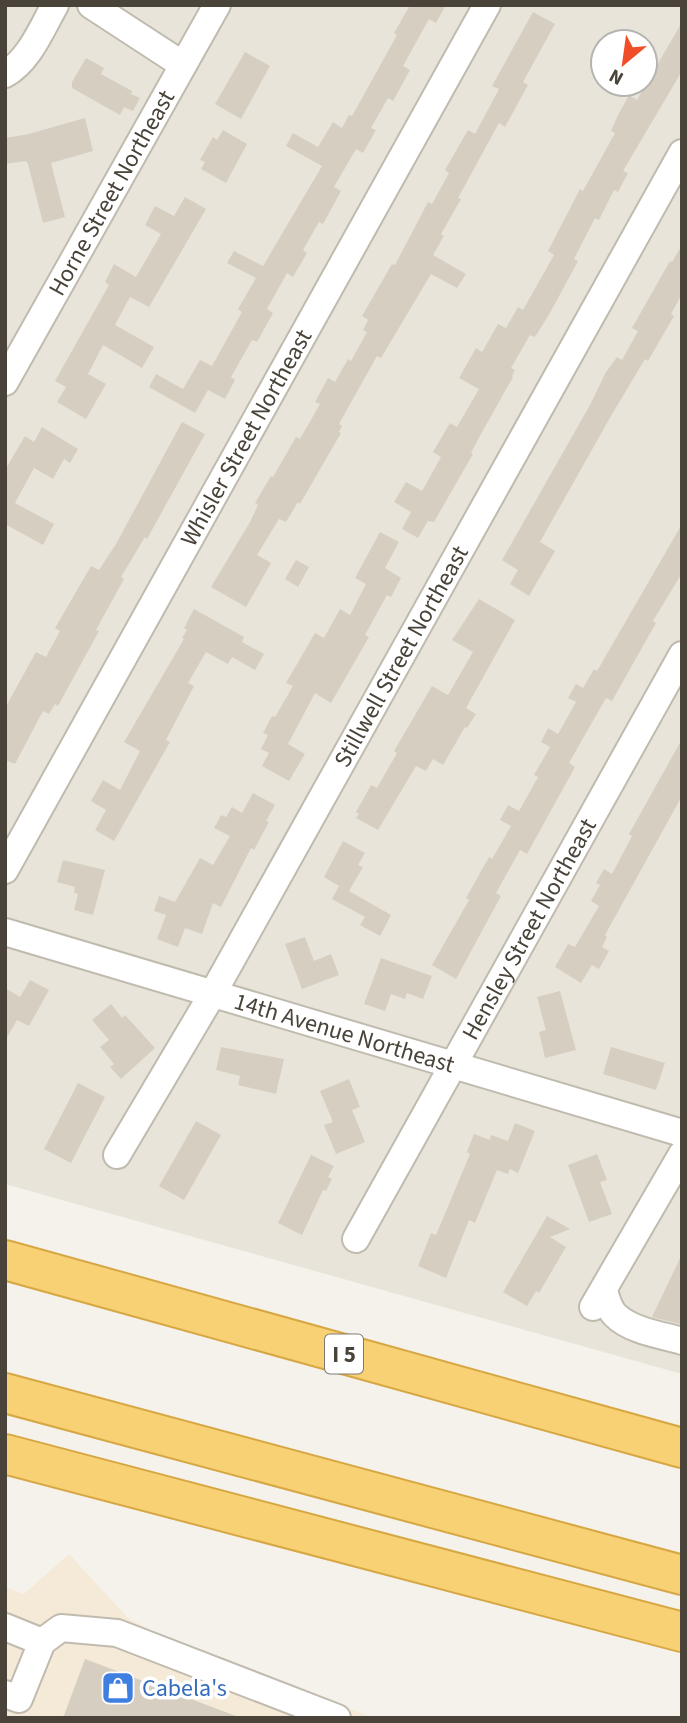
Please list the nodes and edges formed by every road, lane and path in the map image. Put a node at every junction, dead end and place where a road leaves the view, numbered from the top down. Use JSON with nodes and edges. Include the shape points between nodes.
{"nodes":[{"id":1,"x":55,"y":5,"type":"edge"},
{"id":2,"x":91,"y":5,"type":"edge"},
{"id":3,"x":217,"y":5,"type":"edge"},
{"id":4,"x":488,"y":5,"type":"edge"},
{"id":5,"x":183,"y":65,"type":"junction"},
{"id":6,"x":5,"y":74,"type":"edge"},
{"id":7,"x":682,"y":153,"type":"edge"},
{"id":8,"x":5,"y":382,"type":"edge"},
{"id":9,"x":682,"y":656,"type":"edge"},
{"id":10,"x":5,"y":870,"type":"edge"},
{"id":11,"x":5,"y":932,"type":"edge"},
{"id":12,"x":213,"y":993,"type":"junction"},
{"id":13,"x":453,"y":1065,"type":"junction"},
{"id":14,"x":682,"y":1133,"type":"edge"},
{"id":15,"x":682,"y":1154,"type":"edge"},
{"id":16,"x":117,"y":1155,"type":"dead end"},
{"id":17,"x":356,"y":1239,"type":"dead end"},
{"id":18,"x":5,"y":1260,"type":"edge"},
{"id":19,"x":682,"y":1341,"type":"edge"},
{"id":20,"x":5,"y":1393,"type":"edge"},
{"id":21,"x":682,"y":1448,"type":"edge"},
{"id":22,"x":5,"y":1454,"type":"edge"},
{"id":23,"x":682,"y":1575,"type":"edge"},
{"id":24,"x":5,"y":1628,"type":"edge"},
{"id":25,"x":682,"y":1632,"type":"edge"},
{"id":26,"x":42,"y":1642,"type":"junction"},
{"id":27,"x":5,"y":1694,"type":"edge"},
{"id":28,"x":292,"y":1709,"type":"edge"},
{"id":29,"x":337,"y":1718,"type":"edge"}],
"edges":[{"from":1,"to":6,"type":"street","via":[[27,53]]},
{"from":2,"to":5,"type":"street"},
{"from":3,"to":5,"type":"street","name":"Horne Street Northeast"},
{"from":4,"to":10,"type":"street","name":"Whisler Street Northeast"},
{"from":5,"to":8,"type":"street","name":"Horne Street Northeast"},
{"from":7,"to":12,"type":"street","name":"Stillwell Street Northeast"},
{"from":9,"to":13,"type":"street","name":"Hensley Street Northeast"},
{"from":11,"to":12,"type":"street","name":"14th Avenue Northeast"},
{"from":12,"to":13,"type":"street","name":"14th Avenue Northeast"},
{"from":12,"to":16,"type":"street","name":"Stillwell Street Northeast"},
{"from":13,"to":14,"type":"street","name":"14th Avenue Northeast"},
{"from":13,"to":17,"type":"street","name":"Hensley Street Northeast"},
{"from":15,"to":19,"type":"street","via":[[598,1299],[607,1301],[615,1315],[634,1326]]},
{"from":18,"to":21,"type":"highway","number":"I 5"},
{"from":20,"to":23,"type":"highway"},
{"from":22,"to":25,"type":"highway"},
{"from":24,"to":26,"type":"street"},
{"from":26,"to":27,"type":"street","via":[[19,1699]]},
{"from":26,"to":28,"type":"street","via":[[61,1628],[117,1633]]},
{"from":28,"to":29,"type":"street"}]}
